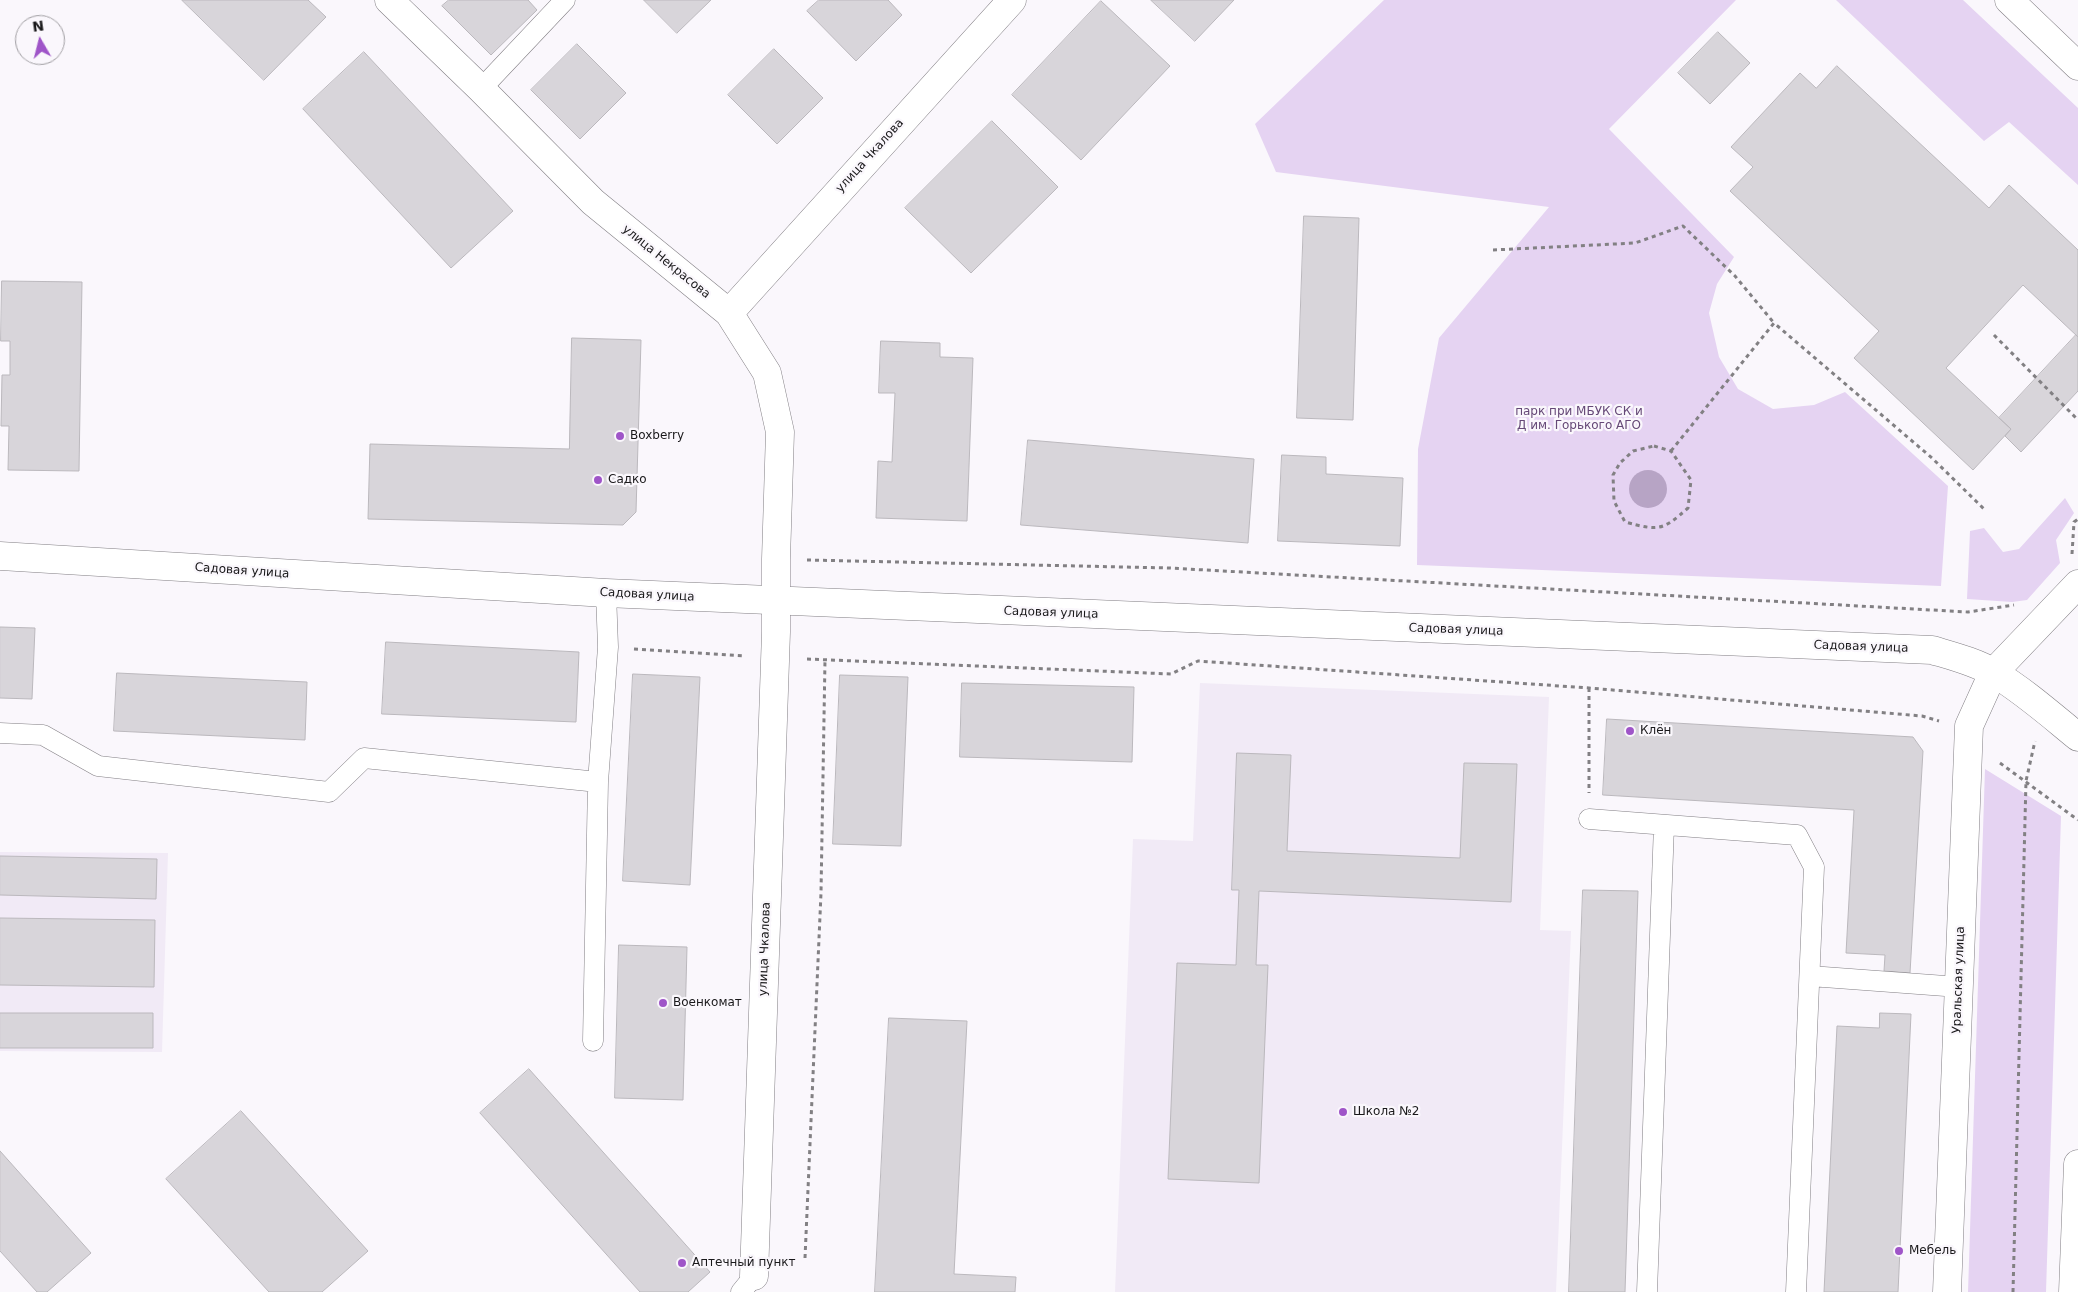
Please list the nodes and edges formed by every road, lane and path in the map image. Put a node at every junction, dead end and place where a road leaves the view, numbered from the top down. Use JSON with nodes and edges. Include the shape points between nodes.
{"nodes":[{"id":1,"x":389,"y":0,"type":"edge"},
{"id":2,"x":565,"y":0,"type":"edge"},
{"id":3,"x":1012,"y":0,"type":"edge"},
{"id":4,"x":2009,"y":0,"type":"edge"},
{"id":5,"x":2078,"y":66,"type":"edge"},
{"id":6,"x":481,"y":89,"type":"junction"},
{"id":7,"x":1493,"y":250,"type":"dead end"},
{"id":8,"x":729,"y":313,"type":"junction"},
{"id":9,"x":1774,"y":322,"type":"junction"},
{"id":10,"x":1994,"y":336,"type":"dead end"},
{"id":11,"x":2078,"y":420,"type":"edge"},
{"id":12,"x":1672,"y":451,"type":"junction"},
{"id":13,"x":1984,"y":509,"type":"dead end"},
{"id":14,"x":2078,"y":519,"type":"edge"},
{"id":15,"x":0,"y":556,"type":"edge"},
{"id":16,"x":2070,"y":558,"type":"dead end"},
{"id":17,"x":776,"y":559,"type":"junction"},
{"id":18,"x":2078,"y":584,"type":"edge"},
{"id":19,"x":606,"y":594,"type":"junction"},
{"id":20,"x":776,"y":600,"type":"junction"},
{"id":21,"x":2015,"y":605,"type":"dead end"},
{"id":22,"x":608,"y":647,"type":"junction"},
{"id":23,"x":776,"y":658,"type":"junction"},
{"id":24,"x":825,"y":660,"type":"junction"},
{"id":25,"x":1993,"y":673,"type":"junction"},
{"id":26,"x":1589,"y":688,"type":"junction"},
{"id":27,"x":2043,"y":708,"type":"junction"},
{"id":28,"x":0,"y":732,"type":"edge"},
{"id":29,"x":2078,"y":736,"type":"edge"},
{"id":30,"x":1968,"y":741,"type":"junction"},
{"id":31,"x":2026,"y":781,"type":"junction"},
{"id":32,"x":598,"y":782,"type":"junction"},
{"id":33,"x":1589,"y":819,"type":"joint"},
{"id":34,"x":2078,"y":820,"type":"edge"},
{"id":35,"x":1664,"y":825,"type":"junction"},
{"id":36,"x":1810,"y":976,"type":"junction"},
{"id":37,"x":1959,"y":987,"type":"junction"},
{"id":38,"x":593,"y":1041,"type":"dead end"},
{"id":39,"x":2078,"y":1164,"type":"edge"},
{"id":40,"x":805,"y":1258,"type":"dead end"},
{"id":41,"x":747,"y":1284,"type":"edge"},
{"id":42,"x":1647,"y":1292,"type":"edge"},
{"id":43,"x":1796,"y":1292,"type":"edge"},
{"id":44,"x":1947,"y":1292,"type":"edge"},
{"id":45,"x":2013,"y":1292,"type":"edge"},
{"id":46,"x":2073,"y":1292,"type":"edge"}],
"edges":[{"from":1,"to":6,"type":"street","name":"улица Некрасова"},
{"from":2,"to":6,"type":"lane"},
{"from":3,"to":8,"type":"street","name":"улица Чкалова"},
{"from":4,"to":5,"type":"street"},
{"from":6,"to":8,"type":"street","name":"улица Некрасова","via":[[593,202]]},
{"from":7,"to":9,"type":"path","via":[[1635,243],[1683,226],[1735,276]]},
{"from":8,"to":17,"type":"street","name":"улица Некрасова","via":[[767,373],[780,432]]},
{"from":9,"to":12,"type":"path"},
{"from":9,"to":13,"type":"path","via":[[1932,458]]},
{"from":10,"to":11,"type":"path"},
{"from":12,"to":12,"type":"path","via":[[1654,446],[1633,451],[1620,463],[1613,475],[1614,501],[1625,522],[1649,528],[1668,525],[1688,508],[1691,480]]},
{"from":14,"to":16,"type":"path","via":[[2074,522]]},
{"from":15,"to":19,"type":"street","name":"Садовая улица"},
{"from":17,"to":20,"type":"street","name":"улица Некрасова"},
{"from":17,"to":21,"type":"path","via":[[1169,568],[1968,612]]},
{"from":18,"to":25,"type":"street","name":"Уральская улица"},
{"from":19,"to":20,"type":"street","name":"Садовая улица"},
{"from":19,"to":22,"type":"lane"},
{"from":20,"to":23,"type":"street","name":"улица Чкалова"},
{"from":20,"to":25,"type":"street","name":"Садовая улица","via":[[1932,650]]},
{"from":22,"to":23,"type":"path"},
{"from":22,"to":32,"type":"lane"},
{"from":23,"to":24,"type":"path"},
{"from":23,"to":41,"type":"street","name":"улица Чкалова"},
{"from":24,"to":26,"type":"path","via":[[1171,674],[1198,661]]},
{"from":24,"to":40,"type":"path","via":[[821,893]]},
{"from":25,"to":27,"type":"street","name":"Садовая улица"},
{"from":25,"to":30,"type":"street","name":"Уральская улица","via":[[1969,726]]},
{"from":26,"to":30,"type":"path","via":[[1922,716],[1947,724]]},
{"from":26,"to":33,"type":"path"},
{"from":27,"to":29,"type":"street","name":"Садовая улица"},
{"from":27,"to":31,"type":"path"},
{"from":28,"to":32,"type":"lane","via":[[43,735],[98,766],[329,792],[364,758]]},
{"from":30,"to":31,"type":"path"},
{"from":30,"to":37,"type":"street","name":"Уральская улица"},
{"from":31,"to":34,"type":"path"},
{"from":31,"to":45,"type":"path"},
{"from":32,"to":38,"type":"lane"},
{"from":33,"to":35,"type":"lane"},
{"from":35,"to":36,"type":"lane","via":[[1798,835],[1814,867]]},
{"from":35,"to":42,"type":"lane"},
{"from":36,"to":37,"type":"lane"},
{"from":36,"to":43,"type":"lane"},
{"from":37,"to":44,"type":"street","name":"Уральская улица"},
{"from":39,"to":46,"type":"street"}]}
